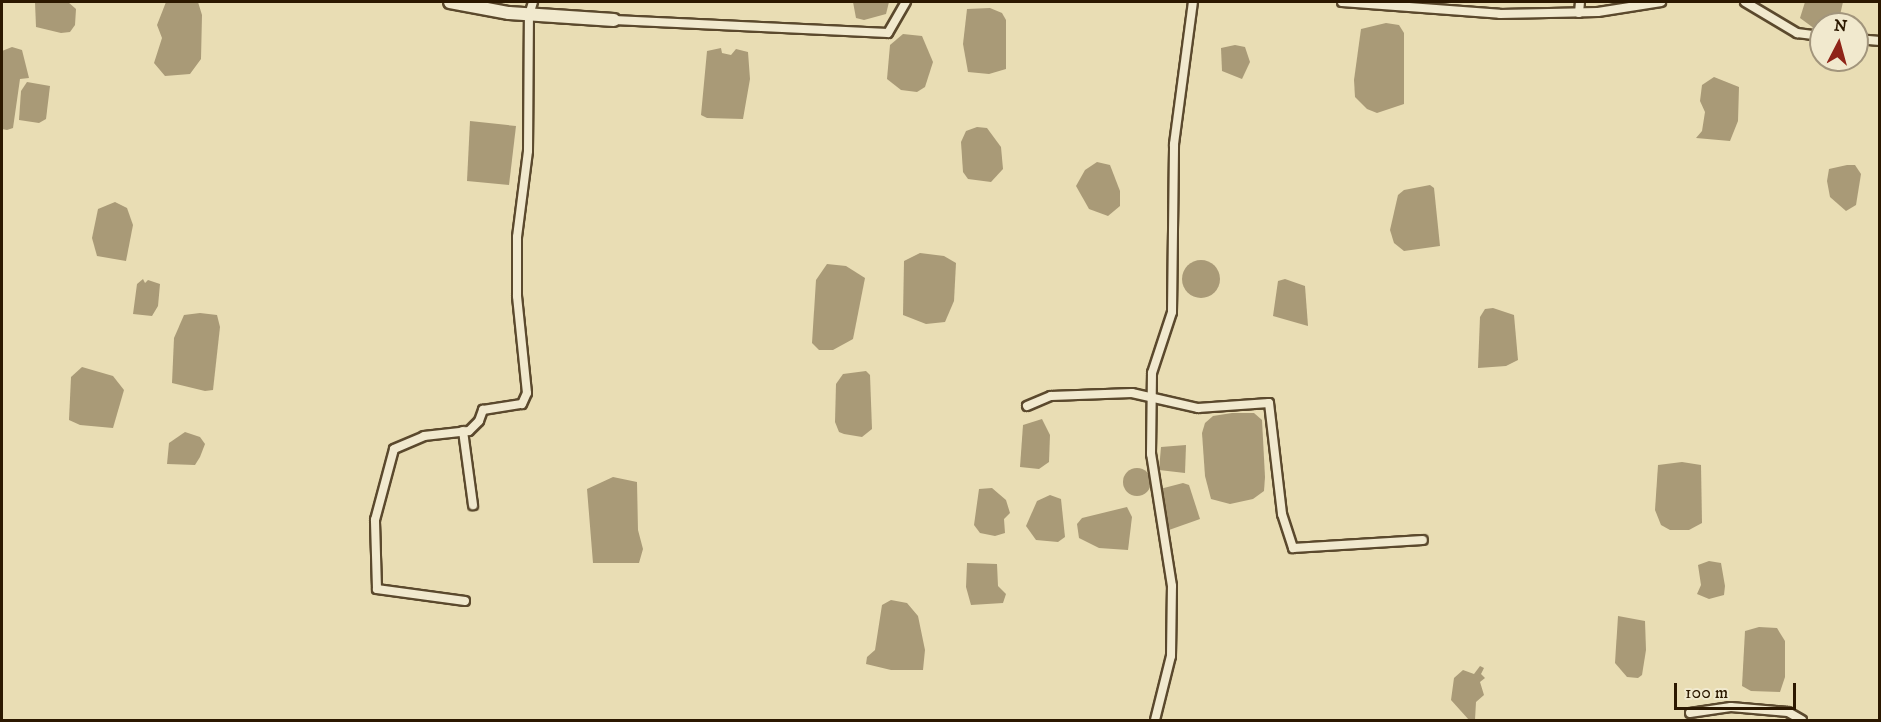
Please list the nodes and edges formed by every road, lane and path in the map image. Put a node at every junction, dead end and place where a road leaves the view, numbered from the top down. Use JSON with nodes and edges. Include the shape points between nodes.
{"nodes":[{"id":1,"x":450,"y":2,"type":"edge"},
{"id":2,"x":533,"y":2,"type":"edge"},
{"id":3,"x":906,"y":2,"type":"edge"},
{"id":4,"x":1193,"y":2,"type":"edge"},
{"id":5,"x":1342,"y":2,"type":"edge"},
{"id":6,"x":1580,"y":2,"type":"edge"},
{"id":7,"x":1661,"y":2,"type":"edge"},
{"id":8,"x":1745,"y":2,"type":"edge"},
{"id":9,"x":1579,"y":13,"type":"junction"},
{"id":10,"x":529,"y":15,"type":"junction"},
{"id":11,"x":614,"y":20,"type":"joint"},
{"id":12,"x":1809,"y":34,"type":"edge"},
{"id":13,"x":1150,"y":396,"type":"junction"},
{"id":14,"x":1027,"y":406,"type":"dead end"},
{"id":15,"x":463,"y":431,"type":"junction"},
{"id":16,"x":473,"y":504,"type":"dead end"},
{"id":17,"x":1423,"y":540,"type":"dead end"},
{"id":18,"x":465,"y":601,"type":"dead end"},
{"id":19,"x":1690,"y":713,"type":"dead end"},
{"id":20,"x":1155,"y":720,"type":"edge"},
{"id":21,"x":1802,"y":720,"type":"edge"}],
"edges":[{"from":1,"to":10,"type":"street"},
{"from":2,"to":10,"type":"street"},
{"from":3,"to":11,"type":"street","via":[[888,33]]},
{"from":4,"to":13,"type":"street","via":[[1174,144],[1172,312],[1152,373]]},
{"from":5,"to":9,"type":"street","via":[[1500,14]]},
{"from":6,"to":9,"type":"street"},
{"from":7,"to":9,"type":"street"},
{"from":8,"to":12,"type":"street","via":[[1797,33]]},
{"from":10,"to":11,"type":"street"},
{"from":10,"to":15,"type":"street","via":[[528,151],[520,196],[517,262],[527,393],[522,404],[483,410],[479,421]]},
{"from":13,"to":14,"type":"street","via":[[1051,396]]},
{"from":13,"to":17,"type":"street","via":[[1198,408],[1269,403],[1282,514],[1293,548]]},
{"from":13,"to":20,"type":"street","via":[[1151,454],[1172,586],[1171,656]]},
{"from":15,"to":16,"type":"street"},
{"from":15,"to":18,"type":"street","via":[[424,436],[391,452],[375,520],[374,551],[377,589]]},
{"from":19,"to":21,"type":"street","via":[[1731,707],[1788,712]]}]}
